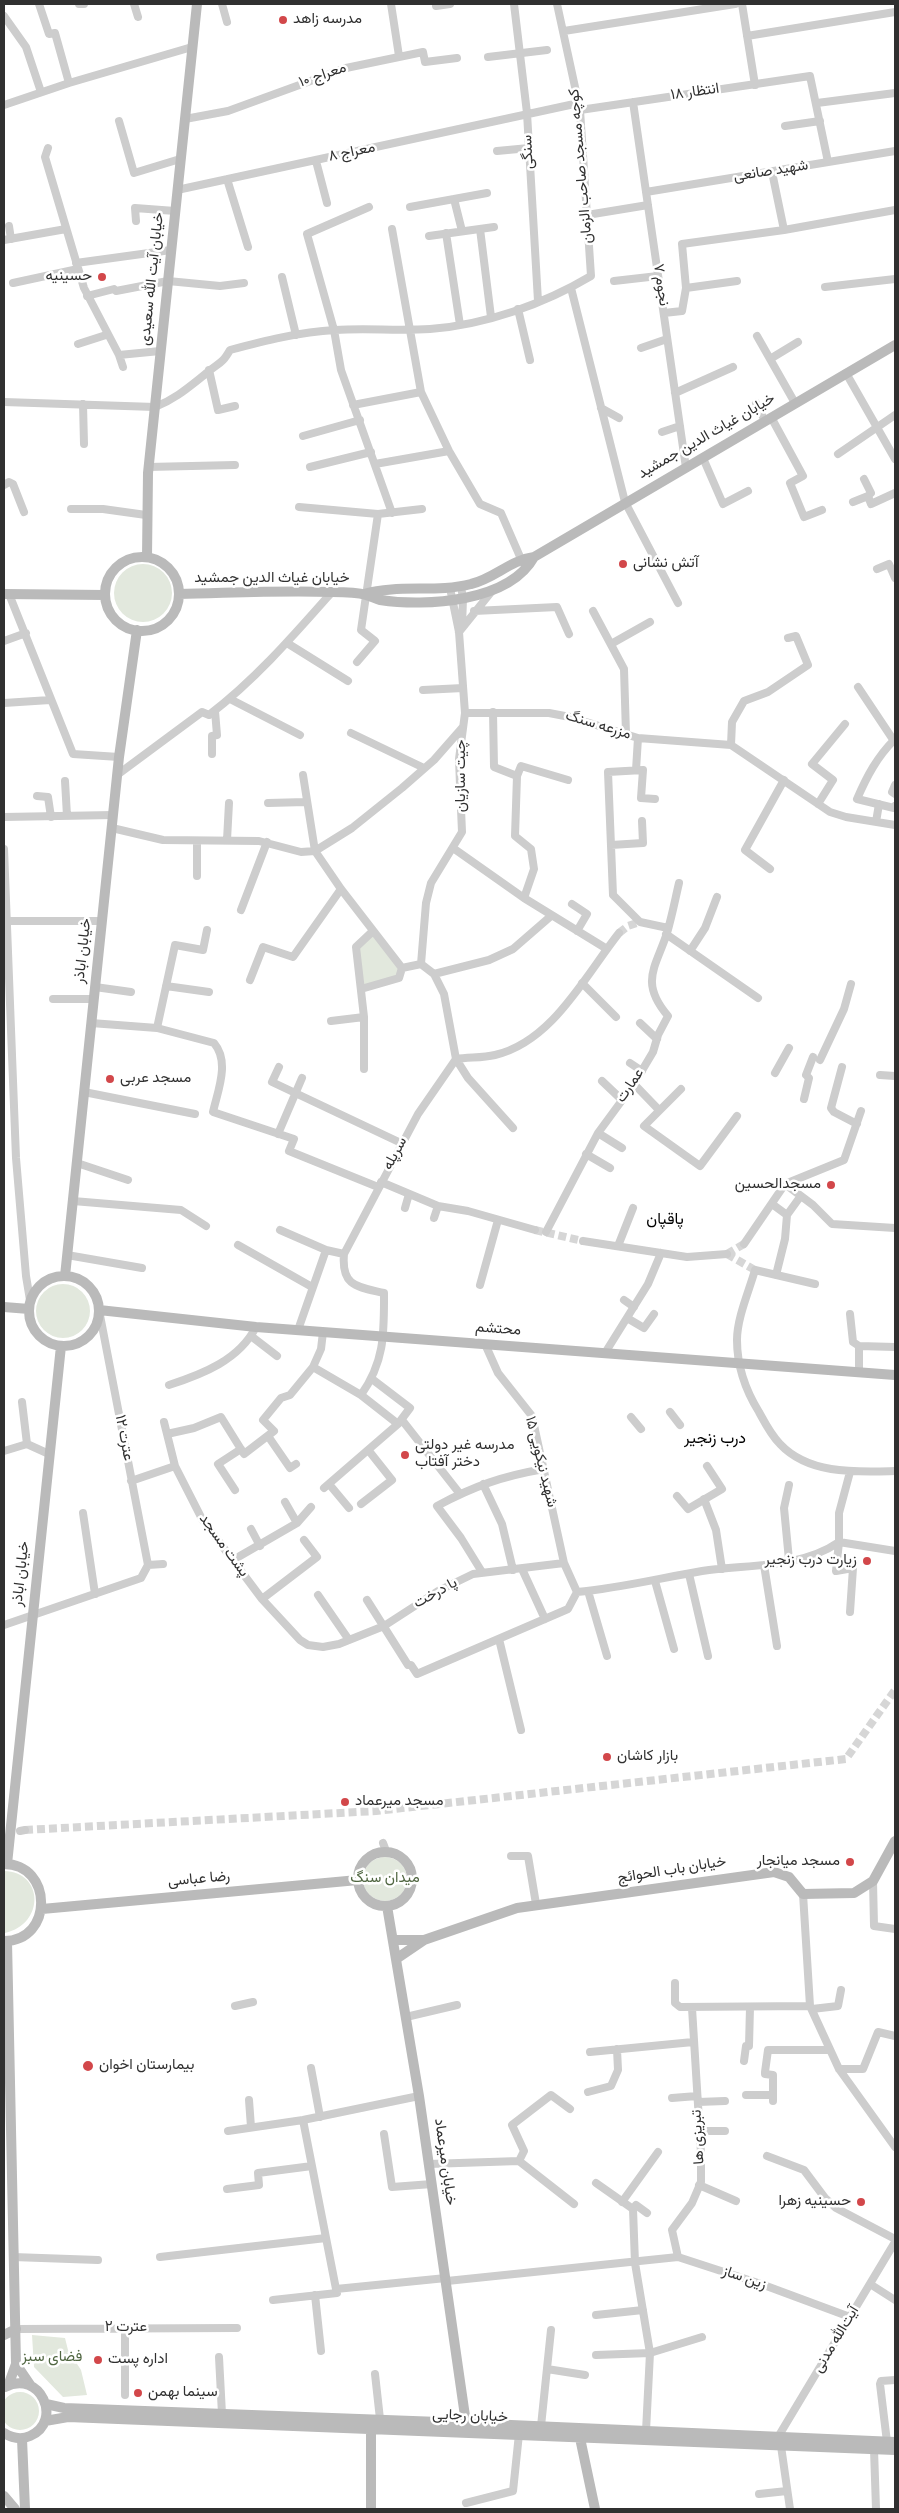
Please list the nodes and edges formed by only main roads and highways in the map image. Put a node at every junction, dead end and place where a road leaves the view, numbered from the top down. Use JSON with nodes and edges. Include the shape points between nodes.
{"nodes":[{"id":1,"x":197,"y":4,"type":"edge"},
{"id":2,"x":895,"y":345,"type":"edge"},
{"id":3,"x":147,"y":557,"type":"junction"},
{"id":4,"x":534,"y":557,"type":"junction"},
{"id":5,"x":5,"y":593,"type":"edge"},
{"id":6,"x":179,"y":594,"type":"junction"},
{"id":7,"x":364,"y":594,"type":"junction"},
{"id":8,"x":105,"y":595,"type":"junction"},
{"id":9,"x":137,"y":630,"type":"junction"},
{"id":10,"x":65,"y":1276,"type":"junction"},
{"id":11,"x":29,"y":1304,"type":"junction"},
{"id":12,"x":4,"y":1307,"type":"edge"},
{"id":13,"x":99,"y":1310,"type":"junction"},
{"id":14,"x":61,"y":1346,"type":"junction"},
{"id":15,"x":895,"y":1374,"type":"edge"},
{"id":16,"x":7,"y":1838,"type":"edge"},
{"id":17,"x":895,"y":1841,"type":"edge"},
{"id":18,"x":5,"y":1864,"type":"edge"},
{"id":19,"x":358,"y":1880,"type":"junction"},
{"id":20,"x":387,"y":1906,"type":"junction"},
{"id":21,"x":42,"y":1909,"type":"junction"},
{"id":22,"x":393,"y":1940,"type":"junction"},
{"id":23,"x":424,"y":1940,"type":"junction"},
{"id":24,"x":5,"y":1941,"type":"edge"},
{"id":25,"x":396,"y":1959,"type":"junction"},
{"id":26,"x":6,"y":2087,"type":"edge"},
{"id":27,"x":16,"y":2329,"type":"junction"},
{"id":28,"x":4,"y":2335,"type":"edge"},
{"id":29,"x":16,"y":2364,"type":"junction"},
{"id":30,"x":31,"y":2386,"type":"junction"},
{"id":31,"x":5,"y":2387,"type":"edge"},
{"id":32,"x":46,"y":2404,"type":"junction"},
{"id":33,"x":45,"y":2421,"type":"junction"},
{"id":34,"x":466,"y":2422,"type":"junction"},
{"id":35,"x":371,"y":2428,"type":"junction"},
{"id":36,"x":4,"y":2434,"type":"edge"},
{"id":37,"x":22,"y":2438,"type":"junction"},
{"id":38,"x":580,"y":2438,"type":"junction"},
{"id":39,"x":780,"y":2441,"type":"junction"},
{"id":40,"x":891,"y":2442,"type":"edge"},
{"id":41,"x":895,"y":2450,"type":"edge"},
{"id":42,"x":4,"y":2496,"type":"edge"},
{"id":43,"x":15,"y":2509,"type":"edge"},
{"id":44,"x":24,"y":2509,"type":"edge"},
{"id":45,"x":371,"y":2509,"type":"edge"},
{"id":46,"x":595,"y":2509,"type":"edge"}],
"edges":[{"from":1,"to":3,"type":"main road","name":"خیابان آیت الله سعیدی","via":[[148,467]]},
{"from":2,"to":4,"type":"main road","name":"خیابان غیاث الدین جمشید"},
{"from":3,"to":6,"type":"main road","via":[[162,563],[173,574]]},
{"from":3,"to":8,"type":"main road","via":[[136,557],[117,566],[110,574]]},
{"from":4,"to":7,"type":"main road","name":"خیابان غیاث الدین جمشید","via":[[521,559],[489,577],[461,586],[380,590]]},
{"from":4,"to":7,"type":"main road","name":"خیابان غیاث الدین جمشید","via":[[527,569],[493,590],[459,599],[436,602],[379,600]]},
{"from":5,"to":8,"type":"main road"},
{"from":6,"to":7,"type":"main road","name":"خیابان غیاث الدین جمشید"},
{"from":6,"to":9,"type":"main road","via":[[175,609],[166,622]]},
{"from":8,"to":9,"type":"main road","via":[[111,615],[127,628]]},
{"from":9,"to":10,"type":"main road","name":"خیابان اباذر","via":[[119,757]]},
{"from":10,"to":11,"type":"main road","via":[[40,1285]]},
{"from":10,"to":13,"type":"main road","via":[[84,1283],[94,1295]]},
{"from":11,"to":12,"type":"main road"},
{"from":11,"to":14,"type":"main road","via":[[34,1330],[41,1338]]},
{"from":13,"to":14,"type":"main road","via":[[92,1332],[72,1345]]},
{"from":13,"to":15,"type":"main road","name":"محتشم","via":[[254,1331],[298,1330]]},
{"from":14,"to":16,"type":"main road","name":"خیابان اباذر"},
{"from":16,"to":18,"type":"main road","name":"خیابان اباذر"},
{"from":17,"to":23,"type":"main road","name":"خیابان باب الحوائج","via":[[873,1881],[854,1893],[802,1894],[789,1877],[774,1872],[536,1904]]},
{"from":18,"to":21,"type":"main road","via":[[30,1874],[38,1884]]},
{"from":19,"to":20,"type":"main road","via":[[365,1897]]},
{"from":19,"to":20,"type":"main road","via":[[363,1863],[384,1847],[409,1865],[412,1883],[404,1899]]},
{"from":19,"to":21,"type":"main road","name":"رضا عباسی"},
{"from":20,"to":22,"type":"main road","name":"خیابان میرعماد"},
{"from":21,"to":24,"type":"main road","via":[[30,1931]]},
{"from":22,"to":23,"type":"main road"},
{"from":22,"to":25,"type":"main road","name":"خیابان میرعماد"},
{"from":23,"to":25,"type":"main road"},
{"from":24,"to":26,"type":"main road"},
{"from":25,"to":34,"type":"main road","name":"خیابان میرعماد"},
{"from":26,"to":27,"type":"main road"},
{"from":27,"to":28,"type":"main road"},
{"from":27,"to":29,"type":"main road"},
{"from":29,"to":30,"type":"main road"},
{"from":29,"to":31,"type":"main road"},
{"from":30,"to":31,"type":"main road","via":[[20,2383]]},
{"from":30,"to":32,"type":"main road"},
{"from":32,"to":33,"type":"main road"},
{"from":32,"to":34,"type":"main road","name":"خیابان رجایی","via":[[64,2408]]},
{"from":33,"to":35,"type":"main road","name":"خیابان رجایی","via":[[65,2417]]},
{"from":33,"to":37,"type":"main road","via":[[37,2432]]},
{"from":34,"to":39,"type":"main road","name":"خیابان رجایی"},
{"from":35,"to":38,"type":"main road","name":"خیابان رجایی"},
{"from":35,"to":45,"type":"main road"},
{"from":36,"to":37,"type":"main road"},
{"from":37,"to":44,"type":"main road"},
{"from":38,"to":39,"type":"main road","name":"خیابان رجایی"},
{"from":38,"to":46,"type":"main road"},
{"from":39,"to":40,"type":"main road","name":"خیابان رجایی"},
{"from":39,"to":41,"type":"main road","name":"خیابان رجایی"},
{"from":42,"to":43,"type":"main road"}]}
